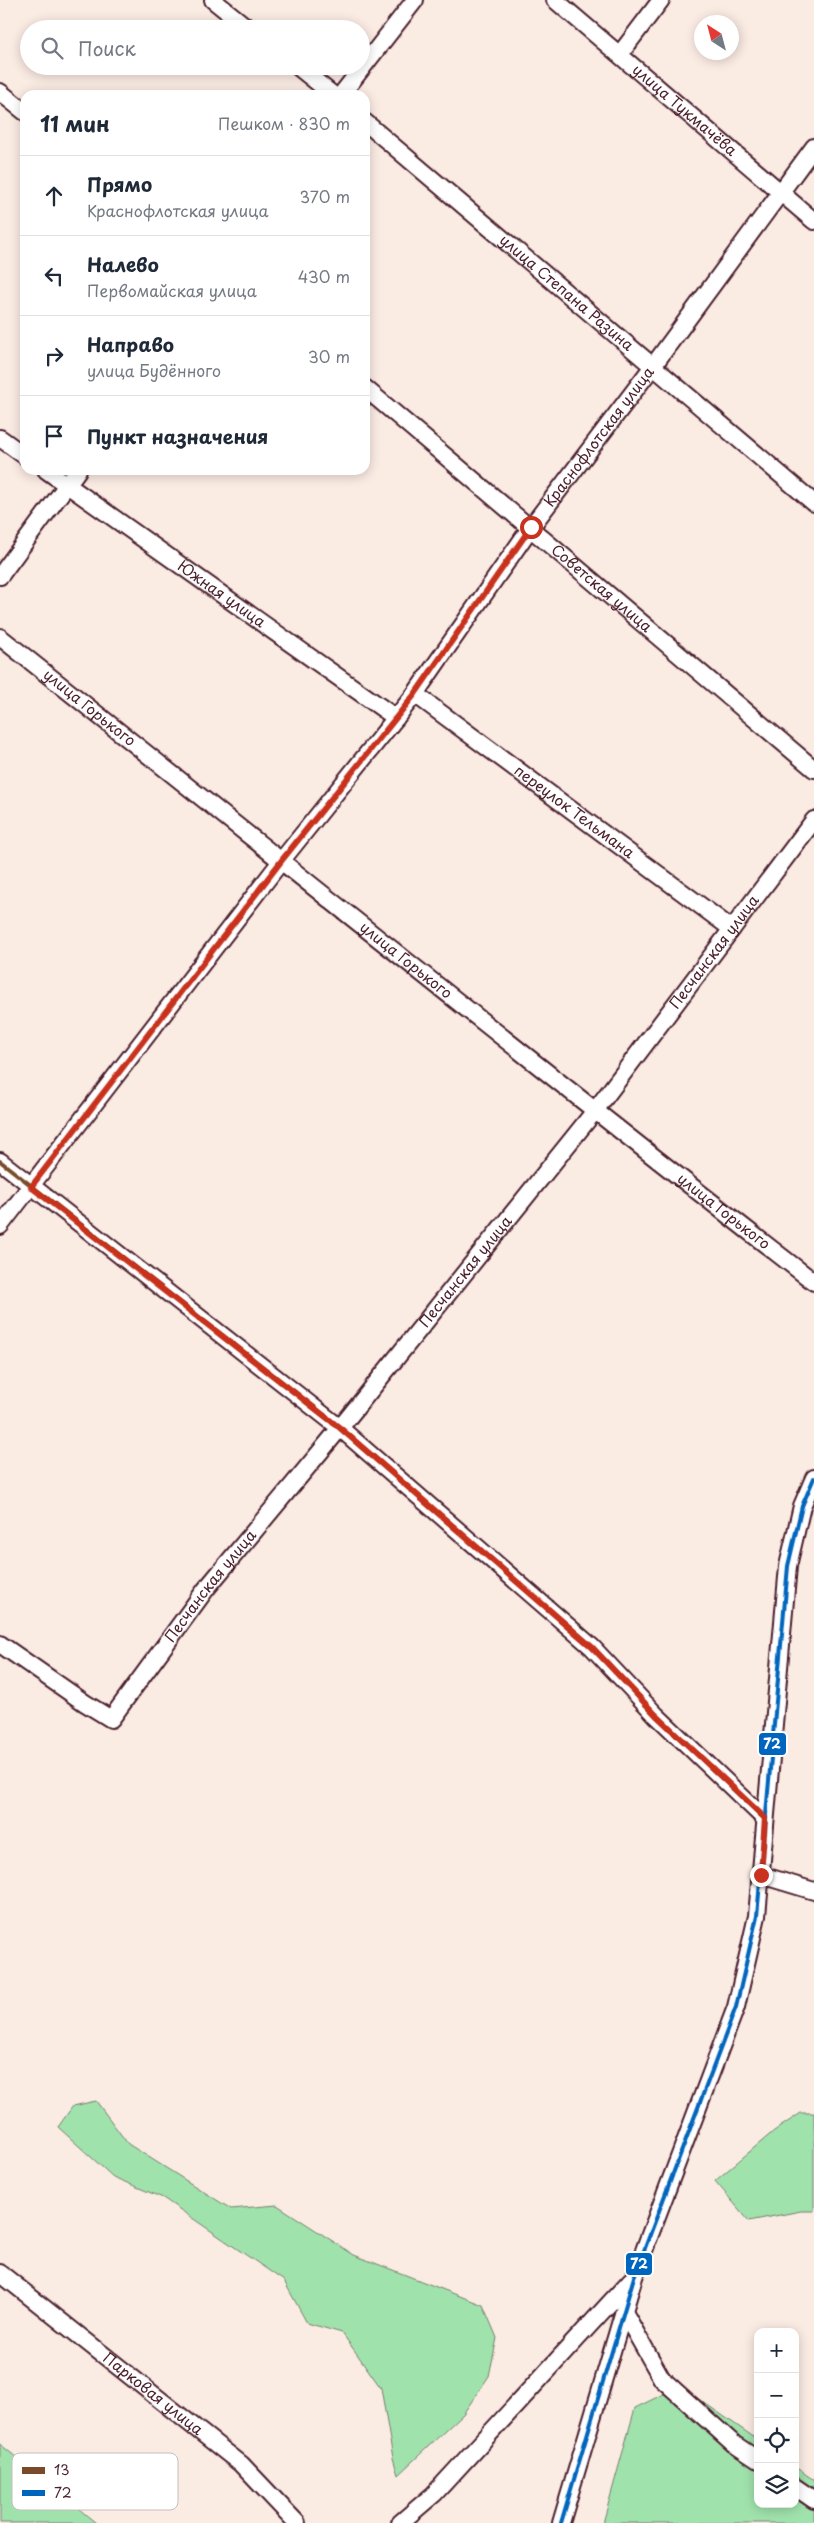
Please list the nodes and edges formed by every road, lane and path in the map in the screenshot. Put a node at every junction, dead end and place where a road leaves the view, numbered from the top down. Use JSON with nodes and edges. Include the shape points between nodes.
{"nodes":[{"id":1,"x":213,"y":0,"type":"edge"},
{"id":2,"x":415,"y":0,"type":"edge"},
{"id":3,"x":555,"y":0,"type":"edge"},
{"id":4,"x":660,"y":0,"type":"edge"},
{"id":5,"x":239,"y":20,"type":"edge"},
{"id":6,"x":620,"y":54,"type":"junction"},
{"id":7,"x":370,"y":58,"type":"edge"},
{"id":8,"x":308,"y":75,"type":"edge"},
{"id":9,"x":357,"y":75,"type":"edge"},
{"id":10,"x":327,"y":90,"type":"edge"},
{"id":11,"x":345,"y":90,"type":"edge"},
{"id":12,"x":0,"y":92,"type":"edge"},
{"id":13,"x":20,"y":108,"type":"edge"},
{"id":14,"x":370,"y":126,"type":"edge"},
{"id":15,"x":814,"y":147,"type":"edge"},
{"id":16,"x":780,"y":193,"type":"junction"},
{"id":17,"x":814,"y":221,"type":"edge"},
{"id":18,"x":653,"y":366,"type":"junction"},
{"id":19,"x":370,"y":392,"type":"edge"},
{"id":20,"x":0,"y":438,"type":"edge"},
{"id":21,"x":20,"y":452,"type":"edge"},
{"id":22,"x":53,"y":475,"type":"edge"},
{"id":23,"x":74,"y":475,"type":"edge"},
{"id":24,"x":67,"y":485,"type":"junction"},
{"id":25,"x":814,"y":503,"type":"edge"},
{"id":26,"x":531,"y":527,"type":"junction"},
{"id":27,"x":0,"y":576,"type":"edge"},
{"id":28,"x":0,"y":636,"type":"edge"},
{"id":29,"x":415,"y":694,"type":"junction"},
{"id":30,"x":396,"y":718,"type":"junction"},
{"id":31,"x":814,"y":769,"type":"edge"},
{"id":32,"x":814,"y":820,"type":"edge"},
{"id":33,"x":282,"y":860,"type":"junction"},
{"id":34,"x":732,"y":929,"type":"junction"},
{"id":35,"x":594,"y":1112,"type":"junction"},
{"id":36,"x":0,"y":1161,"type":"edge"},
{"id":37,"x":31,"y":1187,"type":"junction"},
{"id":38,"x":0,"y":1226,"type":"edge"},
{"id":39,"x":814,"y":1282,"type":"edge"},
{"id":40,"x":340,"y":1428,"type":"junction"},
{"id":41,"x":814,"y":1478,"type":"edge"},
{"id":42,"x":2,"y":1648,"type":"edge"},
{"id":43,"x":765,"y":1818,"type":"junction"},
{"id":44,"x":761,"y":1875,"type":"junction"},
{"id":45,"x":814,"y":1891,"type":"edge"},
{"id":46,"x":0,"y":2273,"type":"edge"},
{"id":47,"x":634,"y":2277,"type":"junction"},
{"id":48,"x":624,"y":2312,"type":"junction"},
{"id":49,"x":754,"y":2457,"type":"edge"},
{"id":50,"x":799,"y":2490,"type":"edge"},
{"id":51,"x":814,"y":2500,"type":"edge"},
{"id":52,"x":296,"y":2523,"type":"edge"},
{"id":53,"x":400,"y":2523,"type":"edge"},
{"id":54,"x":561,"y":2523,"type":"edge"}],
"edges":[{"from":1,"to":5,"type":"street"},
{"from":2,"to":7,"type":"street"},
{"from":3,"to":6,"type":"street","name":"улица Тукмачёва"},
{"from":4,"to":6,"type":"street"},
{"from":6,"to":16,"type":"street","name":"улица Тукмачёва"},
{"from":8,"to":10,"type":"street"},
{"from":9,"to":11,"type":"street"},
{"from":12,"to":13,"type":"street"},
{"from":14,"to":18,"type":"street","name":"улица Степана Разина"},
{"from":15,"to":16,"type":"street","name":"Краснофлотская улица"},
{"from":16,"to":17,"type":"street","name":"улица Тукмачёва"},
{"from":16,"to":18,"type":"street","name":"Краснофлотская улица"},
{"from":18,"to":25,"type":"street","name":"улица Степана Разина"},
{"from":18,"to":26,"type":"street","name":"Краснофлотская улица"},
{"from":19,"to":26,"type":"street","name":"Советская улица"},
{"from":20,"to":21,"type":"street"},
{"from":22,"to":24,"type":"street","name":"Южная улица"},
{"from":23,"to":24,"type":"street"},
{"from":24,"to":27,"type":"street"},
{"from":24,"to":30,"type":"street","name":"Южная улица"},
{"from":26,"to":29,"type":"street","name":"Краснофлотская улица"},
{"from":26,"to":31,"type":"street","name":"Советская улица"},
{"from":28,"to":33,"type":"street","name":"улица Горького"},
{"from":29,"to":30,"type":"street","name":"Краснофлотская улица"},
{"from":29,"to":34,"type":"street","name":"переулок Тельмана"},
{"from":30,"to":33,"type":"street","name":"Краснофлотская улица"},
{"from":32,"to":34,"type":"street","name":"Песчанская улица"},
{"from":33,"to":35,"type":"street","name":"улица Горького"},
{"from":33,"to":37,"type":"street","name":"Краснофлотская улица"},
{"from":34,"to":35,"type":"street","name":"Песчанская улица"},
{"from":35,"to":39,"type":"street","name":"улица Горького"},
{"from":35,"to":40,"type":"street","name":"Песчанская улица"},
{"from":36,"to":37,"type":"street"},
{"from":37,"to":38,"type":"street","name":"Краснофлотская улица"},
{"from":37,"to":40,"type":"street"},
{"from":40,"to":42,"type":"street","name":"Песчанская улица","via":[[206,1589],[112,1719]]},
{"from":40,"to":43,"type":"street","via":[[592,1647],[656,1715]]},
{"from":41,"to":43,"type":"street","via":[[802,1506],[788,1566]]},
{"from":43,"to":44,"type":"street"},
{"from":44,"to":45,"type":"street"},
{"from":44,"to":47,"type":"street","via":[[757,1916],[736,2007]]},
{"from":46,"to":52,"type":"street","name":"Парковая улица","via":[[241,2464]]},
{"from":47,"to":48,"type":"street"},
{"from":47,"to":53,"type":"street","via":[[434,2494]]},
{"from":48,"to":49,"type":"street","via":[[662,2379],[734,2444]]},
{"from":48,"to":54,"type":"street"},
{"from":50,"to":51,"type":"street"}]}
